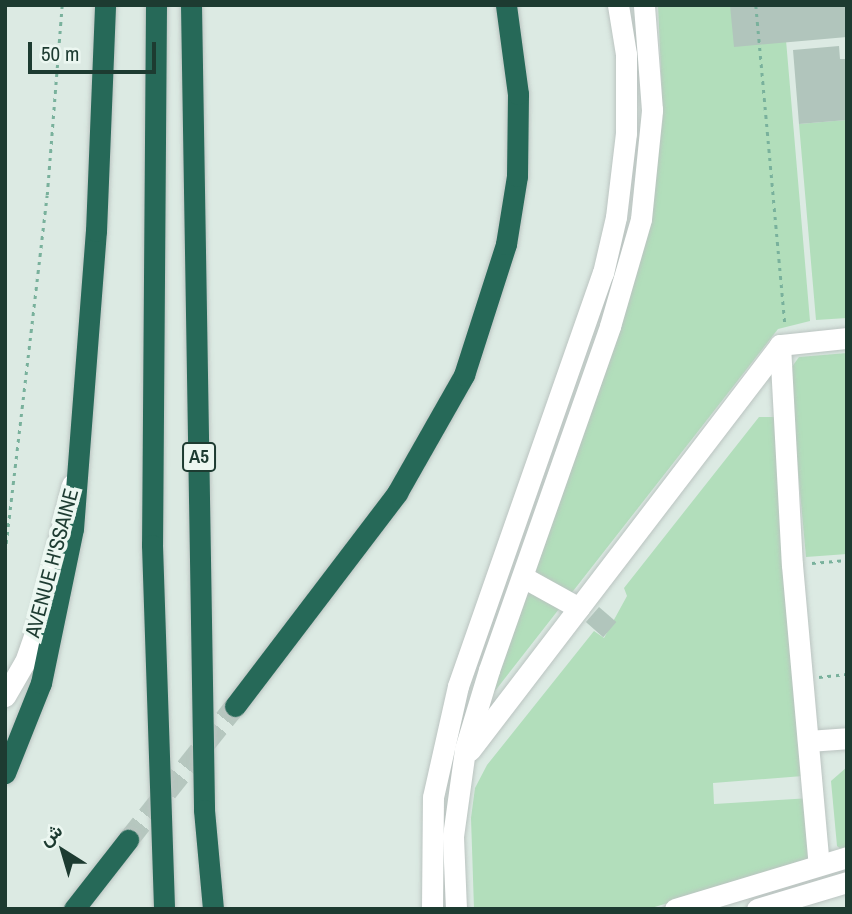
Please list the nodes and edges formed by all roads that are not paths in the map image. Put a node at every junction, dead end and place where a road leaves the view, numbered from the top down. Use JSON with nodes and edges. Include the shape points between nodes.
{"nodes":[{"id":1,"x":105,"y":5,"type":"edge"},
{"id":2,"x":156,"y":5,"type":"edge"},
{"id":3,"x":191,"y":5,"type":"edge"},
{"id":4,"x":506,"y":5,"type":"edge"},
{"id":5,"x":618,"y":5,"type":"edge"},
{"id":6,"x":644,"y":5,"type":"edge"},
{"id":7,"x":847,"y":338,"type":"edge"},
{"id":8,"x":780,"y":345,"type":"junction"},
{"id":9,"x":78,"y":467,"type":"junction"},
{"id":10,"x":523,"y":577,"type":"junction"},
{"id":11,"x":579,"y":608,"type":"junction"},
{"id":12,"x":5,"y":696,"type":"edge"},
{"id":13,"x":235,"y":706,"type":"tunnel mouth"},
{"id":14,"x":847,"y":738,"type":"edge"},
{"id":15,"x":808,"y":741,"type":"junction"},
{"id":16,"x":464,"y":757,"type":"junction"},
{"id":17,"x":5,"y":774,"type":"edge"},
{"id":18,"x":128,"y":839,"type":"tunnel mouth"},
{"id":19,"x":847,"y":857,"type":"edge"},
{"id":20,"x":819,"y":866,"type":"junction"},
{"id":21,"x":847,"y":882,"type":"edge"},
{"id":22,"x":74,"y":909,"type":"edge"},
{"id":23,"x":164,"y":909,"type":"edge"},
{"id":24,"x":213,"y":909,"type":"edge"},
{"id":25,"x":432,"y":909,"type":"edge"},
{"id":26,"x":456,"y":909,"type":"edge"},
{"id":27,"x":675,"y":909,"type":"edge"},
{"id":28,"x":757,"y":909,"type":"edge"}],
"edges":[{"from":1,"to":9,"type":"highway","via":[[96,232]]},
{"from":2,"to":23,"type":"highway","number":"A5","via":[[152,545]]},
{"from":3,"to":24,"type":"highway","number":"A5","via":[[204,810]]},
{"from":4,"to":13,"type":"highway","via":[[518,94],[517,176],[506,244],[468,363],[439,425],[397,493]]},
{"from":5,"to":25,"type":"street","via":[[626,54],[626,132],[616,217],[603,273],[458,686],[433,797]]},
{"from":6,"to":10,"type":"street","via":[[652,110],[641,219],[610,326]]},
{"from":7,"to":8,"type":"street"},
{"from":8,"to":11,"type":"street"},
{"from":8,"to":15,"type":"street","via":[[792,565]]},
{"from":9,"to":12,"type":"street","name":"AVENUE H'SSAINE","via":[[41,616],[25,662]]},
{"from":9,"to":17,"type":"highway","via":[[73,529],[41,683]]},
{"from":10,"to":11,"type":"street"},
{"from":10,"to":16,"type":"street"},
{"from":11,"to":16,"type":"street"},
{"from":14,"to":15,"type":"street"},
{"from":15,"to":20,"type":"street"},
{"from":16,"to":26,"type":"street","via":[[453,836]]},
{"from":18,"to":22,"type":"highway"},
{"from":19,"to":20,"type":"street"},
{"from":20,"to":27,"type":"street"},
{"from":21,"to":28,"type":"street"}]}
